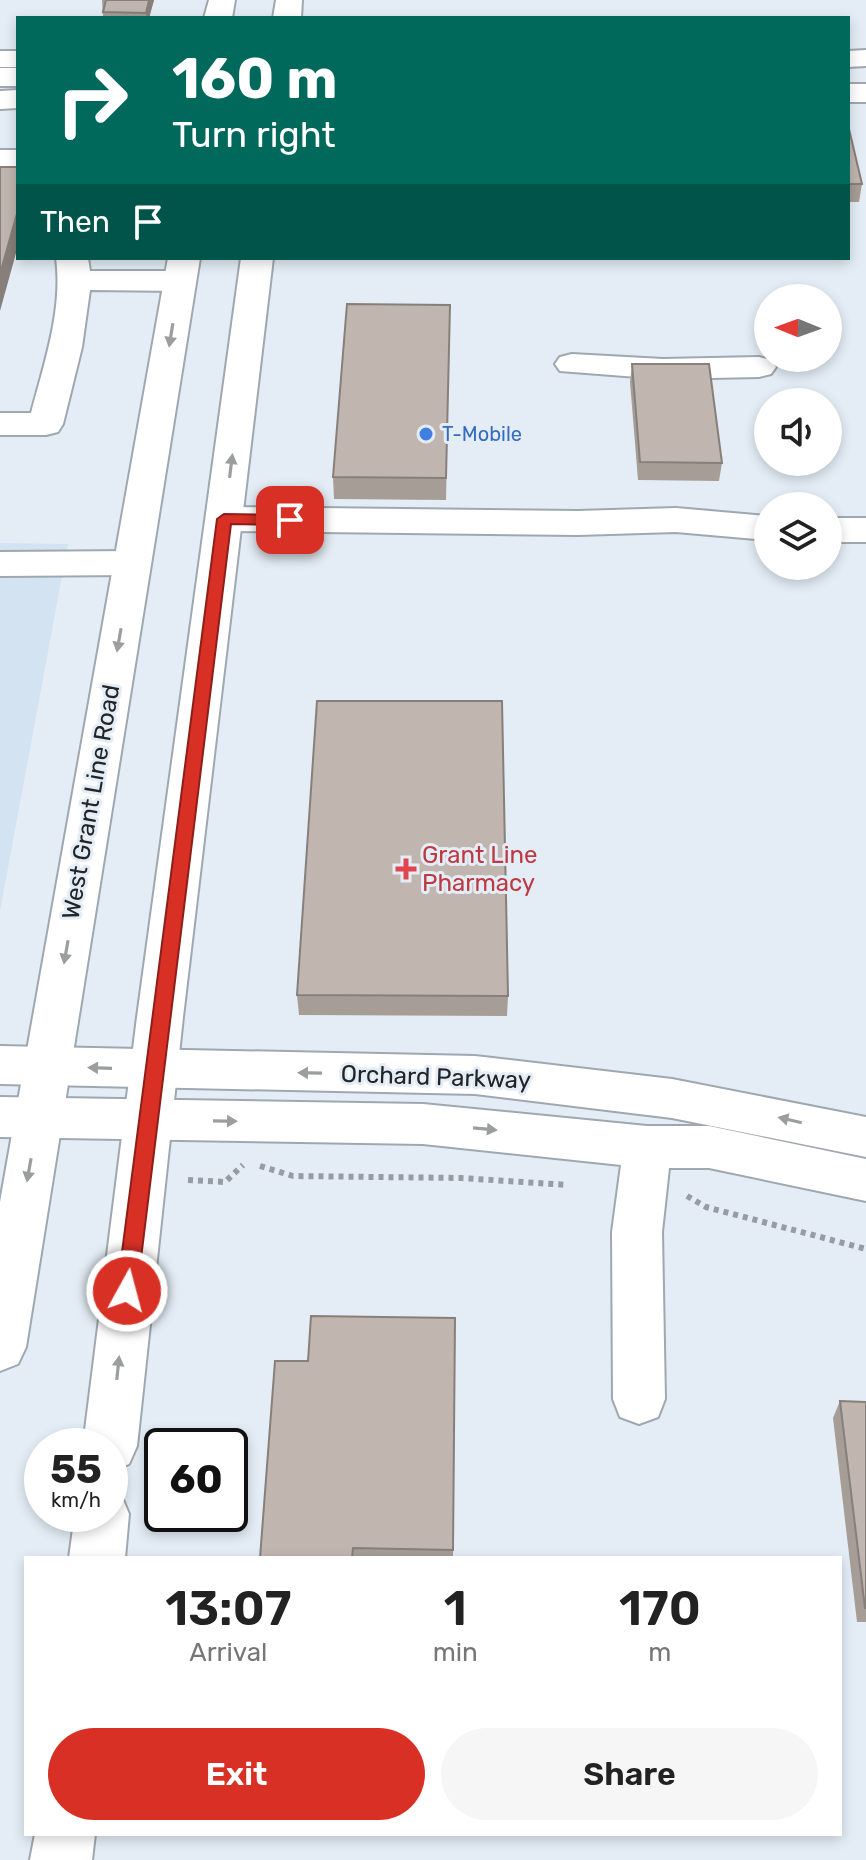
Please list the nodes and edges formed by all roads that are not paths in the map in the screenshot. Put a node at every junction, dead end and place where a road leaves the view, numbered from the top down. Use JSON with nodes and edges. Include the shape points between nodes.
{"nodes":[{"id":1,"x":257,"y":260,"type":"edge"},
{"id":2,"x":73,"y":269,"type":"edge"},
{"id":3,"x":182,"y":270,"type":"edge"},
{"id":4,"x":572,"y":364,"type":"dead end"},
{"id":5,"x":754,"y":367,"type":"edge"},
{"id":6,"x":0,"y":424,"type":"edge"},
{"id":7,"x":224,"y":519,"type":"junction"},
{"id":8,"x":754,"y":527,"type":"edge"},
{"id":9,"x":842,"y":530,"type":"edge"},
{"id":10,"x":866,"y":530,"type":"edge"},
{"id":11,"x":132,"y":563,"type":"junction"},
{"id":12,"x":0,"y":564,"type":"edge"},
{"id":13,"x":0,"y":1065,"type":"edge"},
{"id":14,"x":47,"y":1066,"type":"junction"},
{"id":15,"x":153,"y":1070,"type":"junction"},
{"id":16,"x":19,"y":1118,"type":"edge"},
{"id":17,"x":147,"y":1121,"type":"junction"},
{"id":18,"x":866,"y":1137,"type":"edge"},
{"id":19,"x":647,"y":1147,"type":"junction"},
{"id":20,"x":866,"y":1180,"type":"edge"},
{"id":21,"x":0,"y":1347,"type":"edge"},
{"id":22,"x":639,"y":1399,"type":"dead end"},
{"id":23,"x":112,"y":1428,"type":"edge"},
{"id":24,"x":100,"y":1532,"type":"edge"},
{"id":25,"x":97,"y":1556,"type":"edge"},
{"id":26,"x":65,"y":1836,"type":"edge"},
{"id":27,"x":61,"y":1860,"type":"edge"}],
"edges":[{"from":7,"to":1,"type":"main road","one_way":true},
{"from":2,"to":3,"type":"main road"},
{"from":2,"to":6,"type":"main road","via":[[65,347],[46,424]]},
{"from":3,"to":11,"type":"main road","name":"West Grant Line Road","one_way":true},
{"from":4,"to":5,"type":"main road"},
{"from":7,"to":8,"type":"main road","via":[[676,520]]},
{"from":7,"to":15,"type":"main road"},
{"from":9,"to":10,"type":"main road"},
{"from":11,"to":12,"type":"main road"},
{"from":11,"to":14,"type":"main road","name":"West Grant Line Road","one_way":true},
{"from":13,"to":14,"type":"main road","name":"Orchard Parkway"},
{"from":15,"to":14,"type":"main road","name":"Orchard Parkway","one_way":true},
{"from":14,"to":16,"type":"main road","name":"West Grant Line Road"},
{"from":15,"to":17,"type":"main road"},
{"from":18,"to":15,"type":"main road","name":"Orchard Parkway","one_way":true,"via":[[686,1099],[552,1081]]},
{"from":16,"to":17,"type":"main road","name":"Orchard Parkway"},
{"from":16,"to":21,"type":"main road","name":"West Grant Line Road","one_way":true},
{"from":17,"to":19,"type":"main road","name":"Orchard Parkway","one_way":true,"via":[[423,1124]]},
{"from":23,"to":17,"type":"main road","one_way":true},
{"from":19,"to":20,"type":"main road","name":"Orchard Parkway","via":[[709,1147]]},
{"from":19,"to":22,"type":"main road","via":[[637,1232]]},
{"from":24,"to":25,"type":"main road"},
{"from":26,"to":27,"type":"main road"}]}
